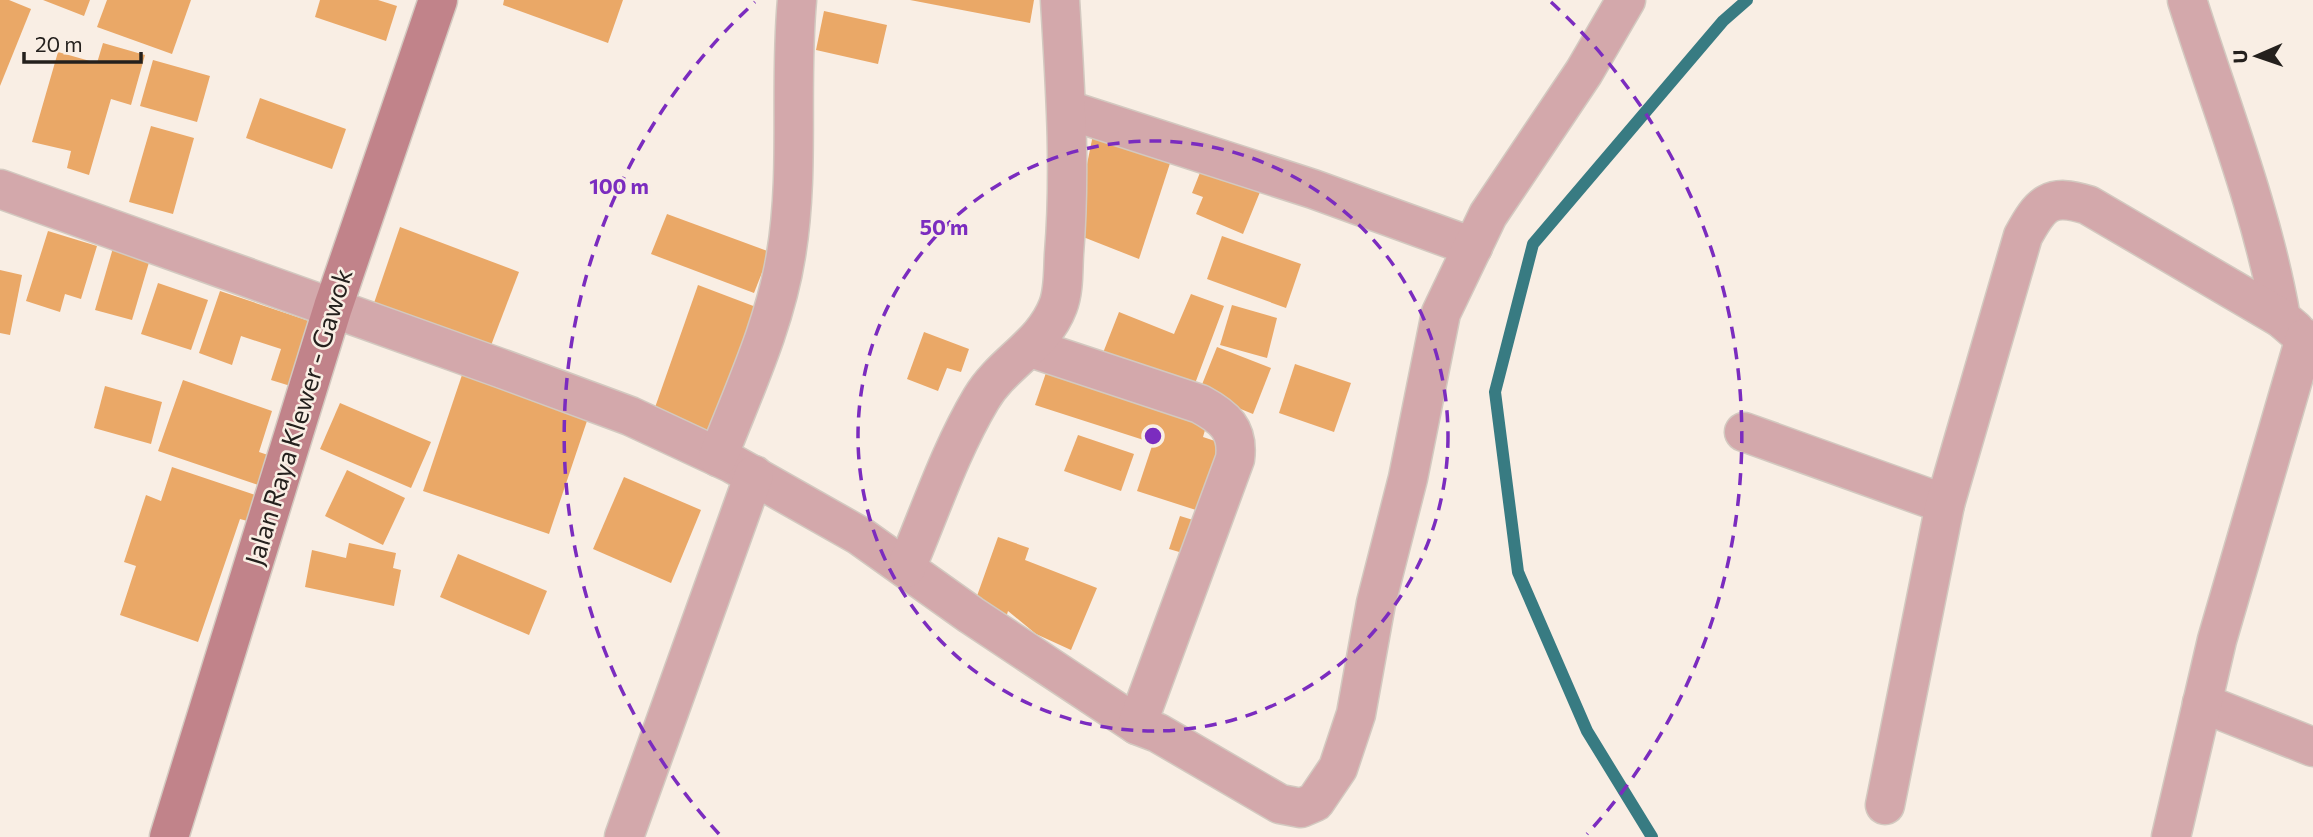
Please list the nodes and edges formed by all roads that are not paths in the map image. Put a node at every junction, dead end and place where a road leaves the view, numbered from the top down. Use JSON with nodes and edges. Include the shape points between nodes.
{"nodes":[{"id":1,"x":438,"y":0,"type":"edge"},
{"id":2,"x":797,"y":0,"type":"edge"},
{"id":3,"x":1060,"y":0,"type":"edge"},
{"id":4,"x":1626,"y":0,"type":"edge"},
{"id":5,"x":2186,"y":0,"type":"edge"},
{"id":6,"x":1068,"y":110,"type":"junction"},
{"id":7,"x":0,"y":189,"type":"edge"},
{"id":8,"x":1472,"y":247,"type":"junction"},
{"id":9,"x":332,"y":307,"type":"junction"},
{"id":10,"x":2300,"y":334,"type":"edge"},
{"id":11,"x":1031,"y":348,"type":"junction"},
{"id":12,"x":1744,"y":432,"type":"dead end"},
{"id":13,"x":718,"y":457,"type":"junction"},
{"id":14,"x":754,"y":475,"type":"junction"},
{"id":15,"x":1945,"y":504,"type":"junction"},
{"id":16,"x":905,"y":568,"type":"junction"},
{"id":17,"x":2202,"y":703,"type":"junction"},
{"id":18,"x":1136,"y":725,"type":"junction"},
{"id":19,"x":2313,"y":747,"type":"edge"},
{"id":20,"x":1885,"y":804,"type":"dead end"},
{"id":21,"x":169,"y":837,"type":"edge"},
{"id":22,"x":624,"y":837,"type":"edge"},
{"id":23,"x":2171,"y":837,"type":"edge"}],
"edges":[{"from":1,"to":9,"type":"main road","name":"Jalan Raya Klewer - Gawok"},
{"from":2,"to":13,"type":"street","via":[[792,54],[792,207],[786,258],[765,336]]},
{"from":3,"to":6,"type":"street"},
{"from":4,"to":8,"type":"street"},
{"from":5,"to":10,"type":"street","via":[[2273,276]]},
{"from":6,"to":8,"type":"street","via":[[1313,189]]},
{"from":6,"to":11,"type":"street","via":[[1067,223],[1060,303]]},
{"from":7,"to":9,"type":"street"},
{"from":8,"to":18,"type":"street","via":[[1441,313],[1356,714],[1338,768],[1315,802],[1301,808],[1280,804],[1158,733]]},
{"from":9,"to":13,"type":"street","via":[[630,416]]},
{"from":9,"to":21,"type":"main road","name":"Jalan Raya Klewer - Gawok"},
{"from":10,"to":15,"type":"street","via":[[2088,205],[2052,200],[2036,211],[2023,236]]},
{"from":10,"to":17,"type":"street"},
{"from":11,"to":16,"type":"street","via":[[982,396]]},
{"from":11,"to":18,"type":"street","via":[[1200,404],[1231,426],[1237,443],[1180,613]]},
{"from":12,"to":15,"type":"street"},
{"from":13,"to":14,"type":"street"},
{"from":14,"to":16,"type":"street","via":[[860,536]]},
{"from":14,"to":22,"type":"street"},
{"from":15,"to":20,"type":"street"},
{"from":16,"to":18,"type":"street"},
{"from":17,"to":19,"type":"street"},
{"from":17,"to":23,"type":"street"}]}
